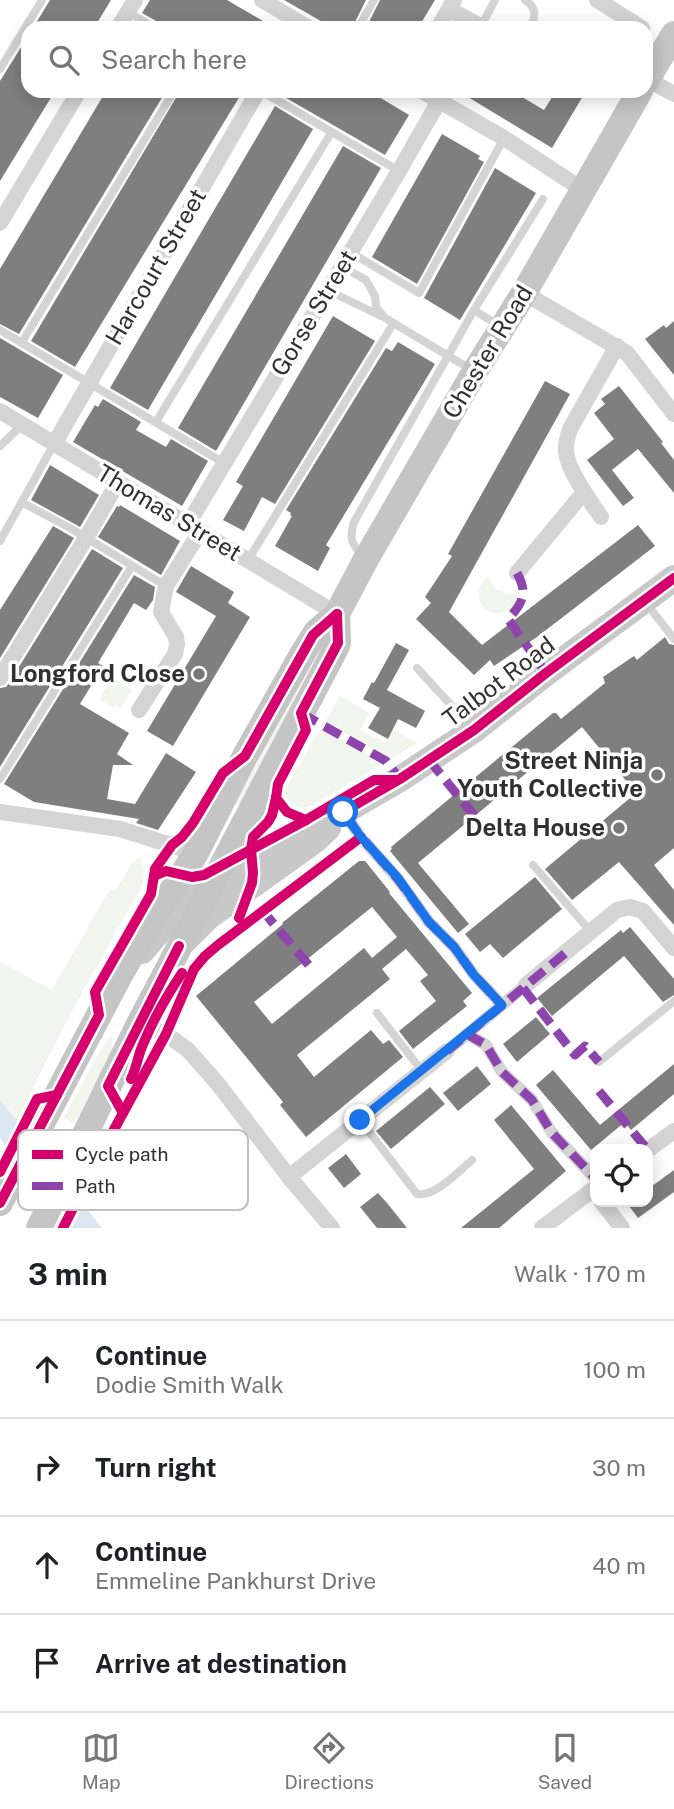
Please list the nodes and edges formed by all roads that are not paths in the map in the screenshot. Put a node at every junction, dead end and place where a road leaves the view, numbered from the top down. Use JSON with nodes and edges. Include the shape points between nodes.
{"nodes":[{"id":1,"x":42,"y":0,"type":"edge"},
{"id":2,"x":262,"y":0,"type":"edge"},
{"id":3,"x":374,"y":0,"type":"edge"},
{"id":4,"x":495,"y":0,"type":"edge"},
{"id":5,"x":525,"y":0,"type":"edge"},
{"id":6,"x":597,"y":0,"type":"edge"},
{"id":7,"x":452,"y":5,"type":"edge"},
{"id":8,"x":131,"y":6,"type":"edge"},
{"id":9,"x":29,"y":21,"type":"edge"},
{"id":10,"x":147,"y":21,"type":"edge"},
{"id":11,"x":294,"y":21,"type":"edge"},
{"id":12,"x":362,"y":21,"type":"edge"},
{"id":13,"x":442,"y":21,"type":"edge"},
{"id":14,"x":474,"y":21,"type":"edge"},
{"id":15,"x":485,"y":21,"type":"edge"},
{"id":16,"x":533,"y":21,"type":"edge"},
{"id":17,"x":631,"y":21,"type":"edge"},
{"id":18,"x":653,"y":32,"type":"edge"},
{"id":19,"x":21,"y":34,"type":"edge"},
{"id":20,"x":671,"y":39,"type":"edge"},
{"id":21,"x":0,"y":69,"type":"edge"},
{"id":22,"x":653,"y":69,"type":"edge"},
{"id":23,"x":653,"y":87,"type":"edge"},
{"id":24,"x":674,"y":94,"type":"edge"},
{"id":25,"x":75,"y":98,"type":"edge"},
{"id":26,"x":170,"y":98,"type":"edge"},
{"id":27,"x":256,"y":98,"type":"edge"},
{"id":28,"x":272,"y":98,"type":"edge"},
{"id":29,"x":434,"y":98,"type":"edge"},
{"id":30,"x":636,"y":98,"type":"edge"},
{"id":31,"x":439,"y":101,"type":"junction"},
{"id":32,"x":331,"y":133,"type":"junction"},
{"id":33,"x":504,"y":138,"type":"junction"},
{"id":34,"x":399,"y":172,"type":"junction"},
{"id":35,"x":583,"y":190,"type":"junction"},
{"id":36,"x":543,"y":198,"type":"dead end"},
{"id":37,"x":0,"y":223,"type":"edge"},
{"id":38,"x":345,"y":259,"type":"junction"},
{"id":39,"x":327,"y":290,"type":"junction"},
{"id":40,"x":524,"y":293,"type":"junction"},
{"id":41,"x":474,"y":310,"type":"junction"},
{"id":42,"x":384,"y":318,"type":"junction"},
{"id":43,"x":393,"y":324,"type":"junction"},
{"id":44,"x":502,"y":328,"type":"junction"},
{"id":45,"x":0,"y":330,"type":"edge"},
{"id":46,"x":22,"y":342,"type":"junction"},
{"id":47,"x":617,"y":346,"type":"junction"},
{"id":48,"x":448,"y":356,"type":"junction"},
{"id":49,"x":475,"y":371,"type":"junction"},
{"id":50,"x":89,"y":383,"type":"junction"},
{"id":51,"x":0,"y":411,"type":"edge"},
{"id":52,"x":674,"y":414,"type":"edge"},
{"id":53,"x":156,"y":422,"type":"junction"},
{"id":54,"x":22,"y":425,"type":"junction"},
{"id":55,"x":54,"y":444,"type":"junction"},
{"id":56,"x":0,"y":446,"type":"edge"},
{"id":57,"x":224,"y":463,"type":"junction"},
{"id":58,"x":118,"y":482,"type":"junction"},
{"id":59,"x":584,"y":492,"type":"junction"},
{"id":60,"x":23,"y":503,"type":"junction"},
{"id":61,"x":601,"y":517,"type":"dead end"},
{"id":62,"x":194,"y":528,"type":"junction"},
{"id":63,"x":86,"y":538,"type":"junction"},
{"id":64,"x":0,"y":541,"type":"edge"},
{"id":65,"x":366,"y":559,"type":"junction"},
{"id":66,"x":248,"y":561,"type":"junction"},
{"id":67,"x":132,"y":566,"type":"junction"},
{"id":68,"x":517,"y":573,"type":"dead end"},
{"id":69,"x":674,"y":578,"type":"edge"},
{"id":70,"x":166,"y":586,"type":"junction"},
{"id":71,"x":644,"y":600,"type":"junction"},
{"id":72,"x":337,"y":614,"type":"junction"},
{"id":73,"x":674,"y":639,"type":"edge"},
{"id":74,"x":417,"y":668,"type":"dead end"},
{"id":75,"x":0,"y":678,"type":"edge"},
{"id":76,"x":139,"y":710,"type":"dead end"},
{"id":77,"x":474,"y":730,"type":"junction"},
{"id":78,"x":0,"y":779,"type":"edge"},
{"id":79,"x":0,"y":812,"type":"edge"},
{"id":80,"x":343,"y":812,"type":"junction"},
{"id":81,"x":231,"y":848,"type":"junction"},
{"id":82,"x":196,"y":853,"type":"junction"},
{"id":83,"x":533,"y":865,"type":"dead end"},
{"id":84,"x":212,"y":885,"type":"junction"},
{"id":85,"x":591,"y":932,"type":"junction"},
{"id":86,"x":179,"y":946,"type":"junction"},
{"id":87,"x":674,"y":948,"type":"edge"},
{"id":88,"x":120,"y":975,"type":"junction"},
{"id":89,"x":526,"y":985,"type":"joint"},
{"id":90,"x":674,"y":1001,"type":"edge"},
{"id":91,"x":502,"y":1005,"type":"junction"},
{"id":92,"x":377,"y":1013,"type":"dead end"},
{"id":93,"x":139,"y":1024,"type":"junction"},
{"id":94,"x":92,"y":1030,"type":"junction"},
{"id":95,"x":467,"y":1034,"type":"junction"},
{"id":96,"x":447,"y":1051,"type":"joint"},
{"id":97,"x":599,"y":1062,"type":"dead end"},
{"id":98,"x":422,"y":1071,"type":"junction"},
{"id":99,"x":360,"y":1120,"type":"junction"},
{"id":100,"x":39,"y":1130,"type":"edge"},
{"id":101,"x":87,"y":1130,"type":"edge"},
{"id":102,"x":674,"y":1131,"type":"edge"},
{"id":103,"x":653,"y":1146,"type":"edge"},
{"id":104,"x":472,"y":1160,"type":"dead end"},
{"id":105,"x":18,"y":1170,"type":"edge"},
{"id":106,"x":289,"y":1177,"type":"junction"},
{"id":107,"x":590,"y":1182,"type":"edge"},
{"id":108,"x":590,"y":1194,"type":"edge"},
{"id":109,"x":1,"y":1203,"type":"edge"},
{"id":110,"x":608,"y":1207,"type":"edge"},
{"id":111,"x":48,"y":1210,"type":"edge"},
{"id":112,"x":39,"y":1228,"type":"edge"},
{"id":113,"x":332,"y":1228,"type":"edge"},
{"id":114,"x":542,"y":1228,"type":"edge"},
{"id":115,"x":622,"y":1228,"type":"edge"}],
"edges":[{"from":1,"to":9,"type":"lane"},
{"from":2,"to":11,"type":"street"},
{"from":3,"to":12,"type":"lane"},
{"from":4,"to":15,"type":"lane"},
{"from":5,"to":16,"type":"lane","via":[[534,9]]},
{"from":6,"to":17,"type":"street"},
{"from":7,"to":13,"type":"street"},
{"from":7,"to":14,"type":"street"},
{"from":8,"to":10,"type":"lane"},
{"from":18,"to":20,"type":"street"},
{"from":19,"to":21,"type":"lane"},
{"from":20,"to":22,"type":"highway","name":"Chester Road"},
{"from":23,"to":24,"type":"street"},
{"from":25,"to":37,"type":"street"},
{"from":26,"to":46,"type":"lane"},
{"from":27,"to":50,"type":"street","name":"Harcourt Street"},
{"from":28,"to":32,"type":"lane"},
{"from":29,"to":31,"type":"street"},
{"from":30,"to":35,"type":"highway","name":"Chester Road"},
{"from":31,"to":33,"type":"street"},
{"from":31,"to":34,"type":"street","name":"Gorse Street"},
{"from":32,"to":34,"type":"lane"},
{"from":32,"to":53,"type":"lane"},
{"from":33,"to":35,"type":"street"},
{"from":33,"to":38,"type":"lane","via":[[419,293]]},
{"from":34,"to":38,"type":"street","name":"Gorse Street"},
{"from":35,"to":40,"type":"highway","name":"Chester Road"},
{"from":36,"to":41,"type":"lane"},
{"from":38,"to":39,"type":"street","name":"Gorse Street"},
{"from":38,"to":42,"type":"lane","via":[[372,287]]},
{"from":39,"to":42,"type":"lane"},
{"from":39,"to":57,"type":"street","name":"Gorse Street"},
{"from":40,"to":44,"type":"highway","name":"Chester Road"},
{"from":40,"to":47,"type":"street"},
{"from":41,"to":44,"type":"lane"},
{"from":41,"to":48,"type":"lane"},
{"from":42,"to":43,"type":"lane"},
{"from":43,"to":48,"type":"lane"},
{"from":43,"to":66,"type":"lane"},
{"from":44,"to":49,"type":"highway","name":"Chester Road"},
{"from":45,"to":46,"type":"lane"},
{"from":46,"to":50,"type":"lane"},
{"from":47,"to":52,"type":"street"},
{"from":47,"to":59,"type":"street","via":[[566,443],[565,453]]},
{"from":48,"to":49,"type":"lane"},
{"from":48,"to":65,"type":"lane","via":[[354,522],[350,535]]},
{"from":49,"to":65,"type":"highway","name":"Chester Road"},
{"from":50,"to":53,"type":"lane"},
{"from":50,"to":55,"type":"street","name":"Harcourt Street"},
{"from":51,"to":54,"type":"street","name":"Thomas Street"},
{"from":53,"to":57,"type":"lane"},
{"from":54,"to":55,"type":"street","name":"Thomas Street"},
{"from":54,"to":56,"type":"lane"},
{"from":55,"to":58,"type":"street","name":"Thomas Street"},
{"from":55,"to":60,"type":"lane"},
{"from":57,"to":62,"type":"street","name":"Gorse Street"},
{"from":58,"to":62,"type":"street","name":"Thomas Street"},
{"from":58,"to":63,"type":"street"},
{"from":59,"to":61,"type":"street"},
{"from":59,"to":68,"type":"street"},
{"from":60,"to":63,"type":"lane"},
{"from":60,"to":64,"type":"lane"},
{"from":62,"to":66,"type":"street","name":"Thomas Street"},
{"from":62,"to":70,"type":"street"},
{"from":63,"to":67,"type":"lane"},
{"from":63,"to":75,"type":"street"},
{"from":65,"to":72,"type":"highway","name":"Chester Road"},
{"from":66,"to":72,"type":"street","name":"Thomas Street"},
{"from":67,"to":70,"type":"lane"},
{"from":67,"to":78,"type":"lane"},
{"from":69,"to":71,"type":"main road","name":"Talbot Road"},
{"from":70,"to":76,"type":"street","via":[[161,612],[177,644]]},
{"from":71,"to":73,"type":"lane"},
{"from":71,"to":77,"type":"main road","name":"Talbot Road"},
{"from":72,"to":81,"type":"highway","name":"Chester Road","via":[[336,648]]},
{"from":72,"to":82,"type":"highway","name":"Chester Road","via":[[316,632],[303,653]]},
{"from":74,"to":77,"type":"lane"},
{"from":77,"to":80,"type":"main road","name":"Talbot Road"},
{"from":79,"to":82,"type":"street","via":[[120,829]]},
{"from":80,"to":84,"type":"main road","name":"Talbot Road","via":[[304,828]]},
{"from":80,"to":86,"type":"main road","name":"Talbot Road","via":[[314,841],[208,917]]},
{"from":80,"to":91,"type":"street","via":[[429,922]]},
{"from":81,"to":82,"type":"highway"},
{"from":81,"to":84,"type":"highway","name":"Chester Road"},
{"from":82,"to":88,"type":"highway","name":"Chester Road"},
{"from":83,"to":85,"type":"lane"},
{"from":84,"to":86,"type":"highway","name":"Chester Road"},
{"from":84,"to":88,"type":"main road","name":"Talbot Road","via":[[177,910]]},
{"from":85,"to":87,"type":"street","via":[[617,910],[630,907],[643,911]]},
{"from":85,"to":89,"type":"street"},
{"from":86,"to":93,"type":"highway","name":"Chester Road"},
{"from":88,"to":94,"type":"highway","name":"Chester Road"},
{"from":89,"to":91,"type":"street"},
{"from":90,"to":97,"type":"lane"},
{"from":91,"to":95,"type":"street"},
{"from":92,"to":98,"type":"lane"},
{"from":93,"to":94,"type":"highway","via":[[115,1022]]},
{"from":93,"to":101,"type":"highway","name":"Chester Road"},
{"from":93,"to":106,"type":"street","via":[[166,1034],[188,1050]]},
{"from":94,"to":100,"type":"highway","name":"Chester Road"},
{"from":95,"to":96,"type":"street"},
{"from":95,"to":107,"type":"street","via":[[486,1045],[502,1072],[532,1100]]},
{"from":96,"to":98,"type":"street"},
{"from":98,"to":99,"type":"street"},
{"from":99,"to":104,"type":"lane","via":[[417,1194],[433,1192]]},
{"from":99,"to":106,"type":"street"},
{"from":102,"to":103,"type":"street"},
{"from":105,"to":109,"type":"highway","name":"Chester Road"},
{"from":106,"to":113,"type":"street"},
{"from":108,"to":114,"type":"street"},
{"from":110,"to":115,"type":"street"},
{"from":111,"to":112,"type":"highway","name":"Chester Road"}]}
